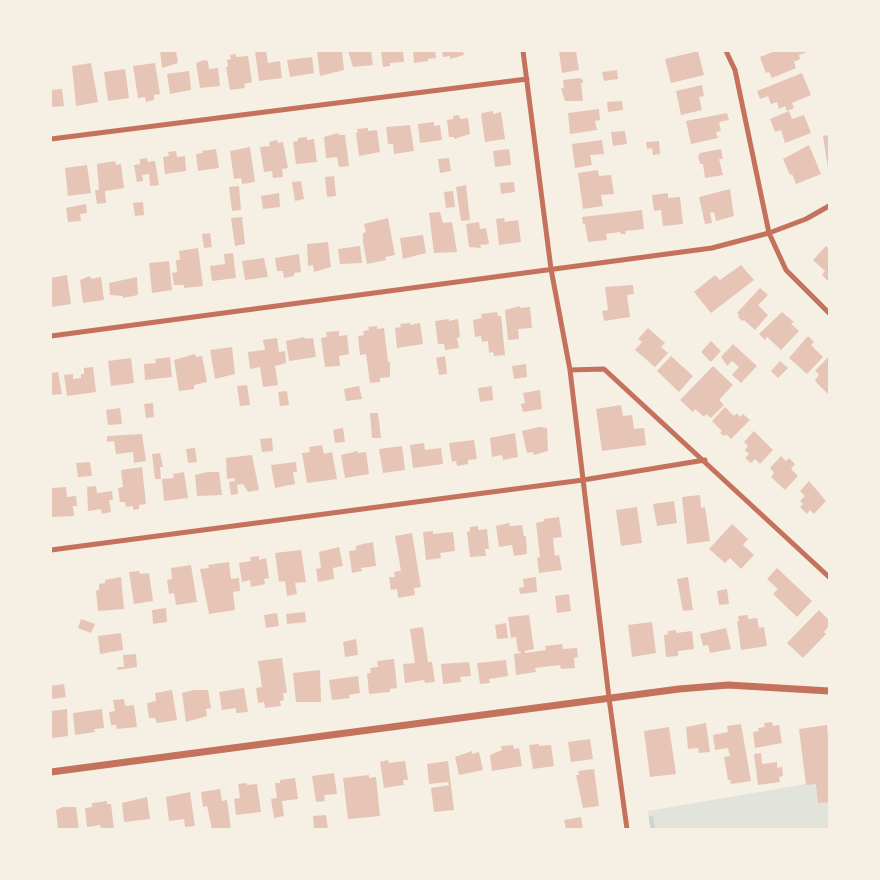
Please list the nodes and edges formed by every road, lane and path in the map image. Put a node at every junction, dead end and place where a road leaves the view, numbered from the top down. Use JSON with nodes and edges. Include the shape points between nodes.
{"nodes":[{"id":1,"x":523,"y":51,"type":"edge"},
{"id":2,"x":726,"y":51,"type":"edge"},
{"id":3,"x":527,"y":79,"type":"junction"},
{"id":4,"x":51,"y":139,"type":"edge"},
{"id":5,"x":829,"y":206,"type":"edge"},
{"id":6,"x":769,"y":233,"type":"junction"},
{"id":7,"x":551,"y":269,"type":"junction"},
{"id":8,"x":829,"y":313,"type":"edge"},
{"id":9,"x":51,"y":337,"type":"edge"},
{"id":10,"x":570,"y":370,"type":"junction"},
{"id":11,"x":705,"y":460,"type":"junction"},
{"id":12,"x":583,"y":480,"type":"junction"},
{"id":13,"x":51,"y":550,"type":"edge"},
{"id":14,"x":829,"y":577,"type":"edge"},
{"id":15,"x":829,"y":691,"type":"edge"},
{"id":16,"x":609,"y":698,"type":"junction"},
{"id":17,"x":51,"y":772,"type":"edge"},
{"id":18,"x":627,"y":829,"type":"edge"}],
"edges":[{"from":1,"to":3,"type":"street"},
{"from":2,"to":6,"type":"street","via":[[735,70]]},
{"from":3,"to":4,"type":"street"},
{"from":3,"to":7,"type":"street"},
{"from":5,"to":6,"type":"street"},
{"from":6,"to":7,"type":"street","via":[[712,248]]},
{"from":6,"to":8,"type":"street","via":[[786,270]]},
{"from":7,"to":9,"type":"street"},
{"from":7,"to":10,"type":"street"},
{"from":10,"to":11,"type":"street","via":[[604,369]]},
{"from":10,"to":12,"type":"street"},
{"from":11,"to":12,"type":"street"},
{"from":11,"to":14,"type":"street"},
{"from":12,"to":13,"type":"street"},
{"from":12,"to":16,"type":"street"},
{"from":15,"to":16,"type":"street","via":[[728,685]]},
{"from":16,"to":17,"type":"street"},
{"from":16,"to":18,"type":"street"}]}
